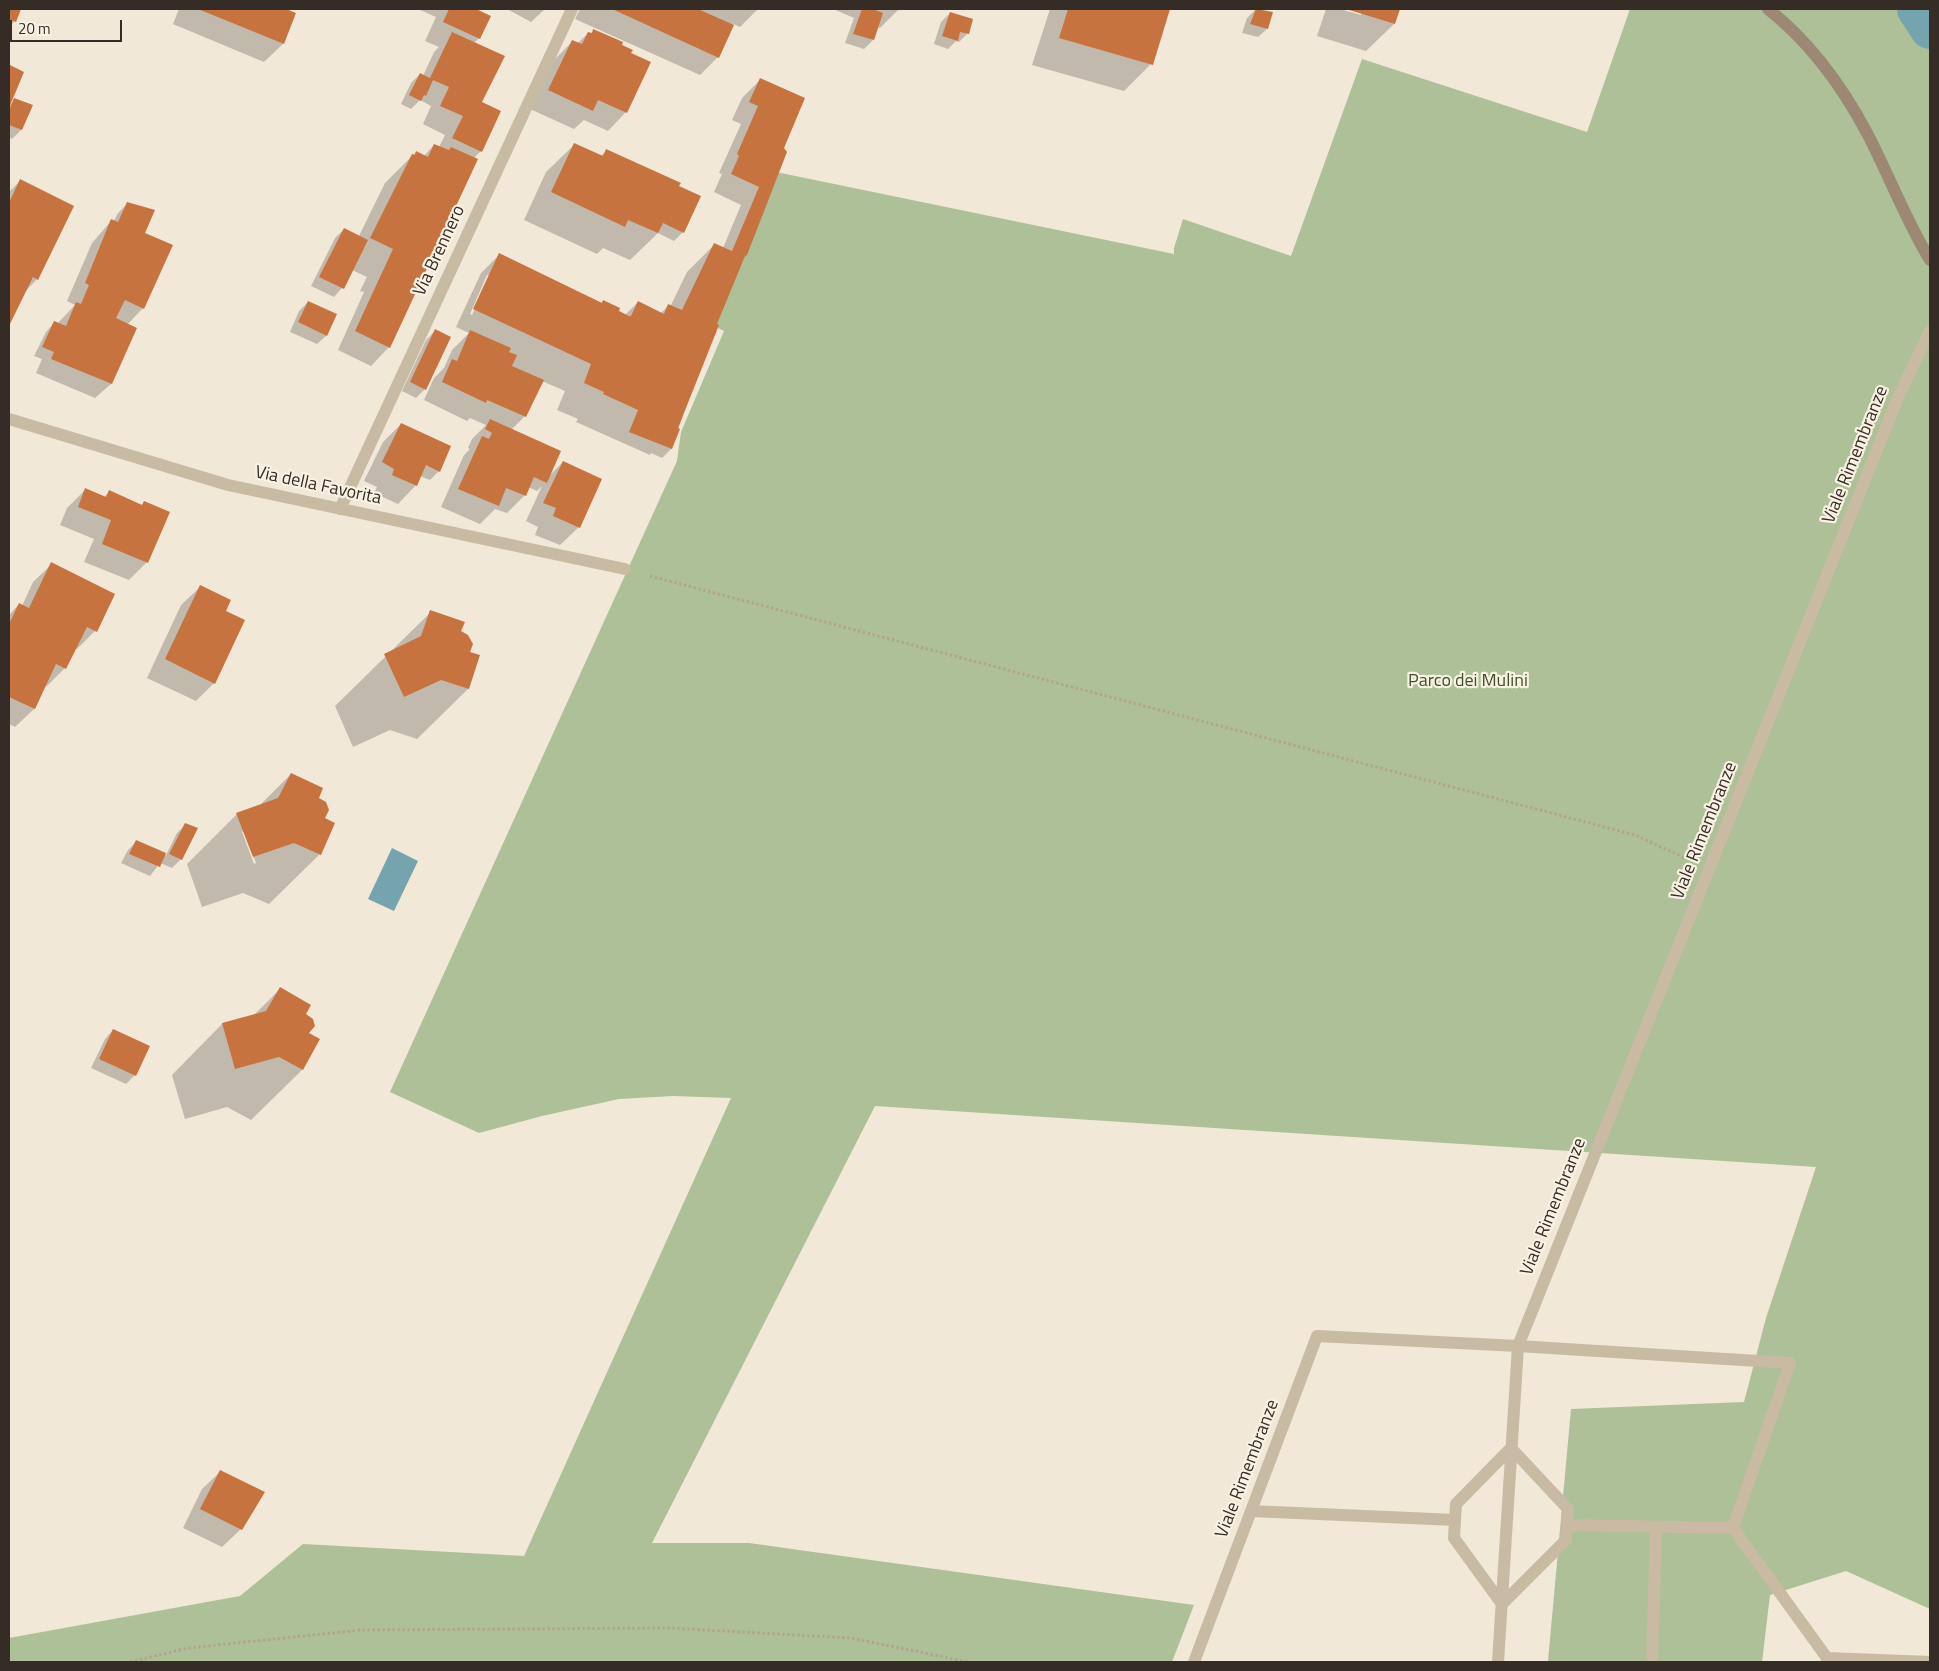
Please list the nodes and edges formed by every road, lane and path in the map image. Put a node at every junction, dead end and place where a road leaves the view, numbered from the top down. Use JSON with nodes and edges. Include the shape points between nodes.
{"nodes":[{"id":1,"x":572,"y":9,"type":"edge"},
{"id":2,"x":1775,"y":11,"type":"edge"},
{"id":3,"x":1930,"y":260,"type":"edge"},
{"id":4,"x":1930,"y":332,"type":"edge"},
{"id":5,"x":9,"y":419,"type":"edge"},
{"id":6,"x":340,"y":509,"type":"junction"},
{"id":7,"x":625,"y":569,"type":"joint"},
{"id":8,"x":1709,"y":869,"type":"junction"},
{"id":9,"x":1518,"y":1346,"type":"junction"},
{"id":10,"x":1511,"y":1448,"type":"junction"},
{"id":11,"x":1251,"y":1511,"type":"junction"},
{"id":12,"x":1455,"y":1520,"type":"junction"},
{"id":13,"x":1567,"y":1525,"type":"junction"},
{"id":14,"x":1656,"y":1527,"type":"junction"},
{"id":15,"x":1733,"y":1528,"type":"junction"},
{"id":16,"x":1502,"y":1604,"type":"junction"},
{"id":17,"x":1827,"y":1660,"type":"edge"},
{"id":18,"x":130,"y":1662,"type":"edge"},
{"id":19,"x":968,"y":1662,"type":"edge"},
{"id":20,"x":1194,"y":1662,"type":"edge"},
{"id":21,"x":1498,"y":1662,"type":"edge"},
{"id":22,"x":1652,"y":1662,"type":"edge"},
{"id":23,"x":1930,"y":1662,"type":"edge"}],
"edges":[{"from":1,"to":6,"type":"street","name":"Via Brennero"},
{"from":2,"to":3,"type":"street","via":[[1829,71],[1850,102]]},
{"from":4,"to":8,"type":"street","name":"Viale Rimembranze","via":[[1898,396]]},
{"from":5,"to":6,"type":"street","name":"Via della Favorita","via":[[228,485]]},
{"from":6,"to":7,"type":"street","name":"Via della Favorita"},
{"from":7,"to":8,"type":"path","via":[[1635,835]]},
{"from":8,"to":9,"type":"street","name":"Viale Rimembranze"},
{"from":9,"to":10,"type":"street","name":"Viale Rimembranze"},
{"from":9,"to":11,"type":"street","name":"Viale Rimembranze","via":[[1317,1336]]},
{"from":9,"to":15,"type":"street","name":"Viale Rimembranze","via":[[1790,1363]]},
{"from":10,"to":12,"type":"street","via":[[1456,1504]]},
{"from":10,"to":13,"type":"street","via":[[1568,1509]]},
{"from":10,"to":16,"type":"street","name":"Viale Rimembranze"},
{"from":11,"to":12,"type":"street"},
{"from":11,"to":20,"type":"street","name":"Viale Rimembranze"},
{"from":12,"to":16,"type":"street","via":[[1454,1538]]},
{"from":13,"to":14,"type":"street"},
{"from":13,"to":16,"type":"street","via":[[1566,1540]]},
{"from":14,"to":15,"type":"street"},
{"from":14,"to":22,"type":"street"},
{"from":15,"to":17,"type":"street"},
{"from":16,"to":21,"type":"street","name":"Viale Rimembranze"},
{"from":17,"to":23,"type":"street"},
{"from":18,"to":19,"type":"path","via":[[188,1648],[361,1630],[668,1628],[851,1638]]}]}
